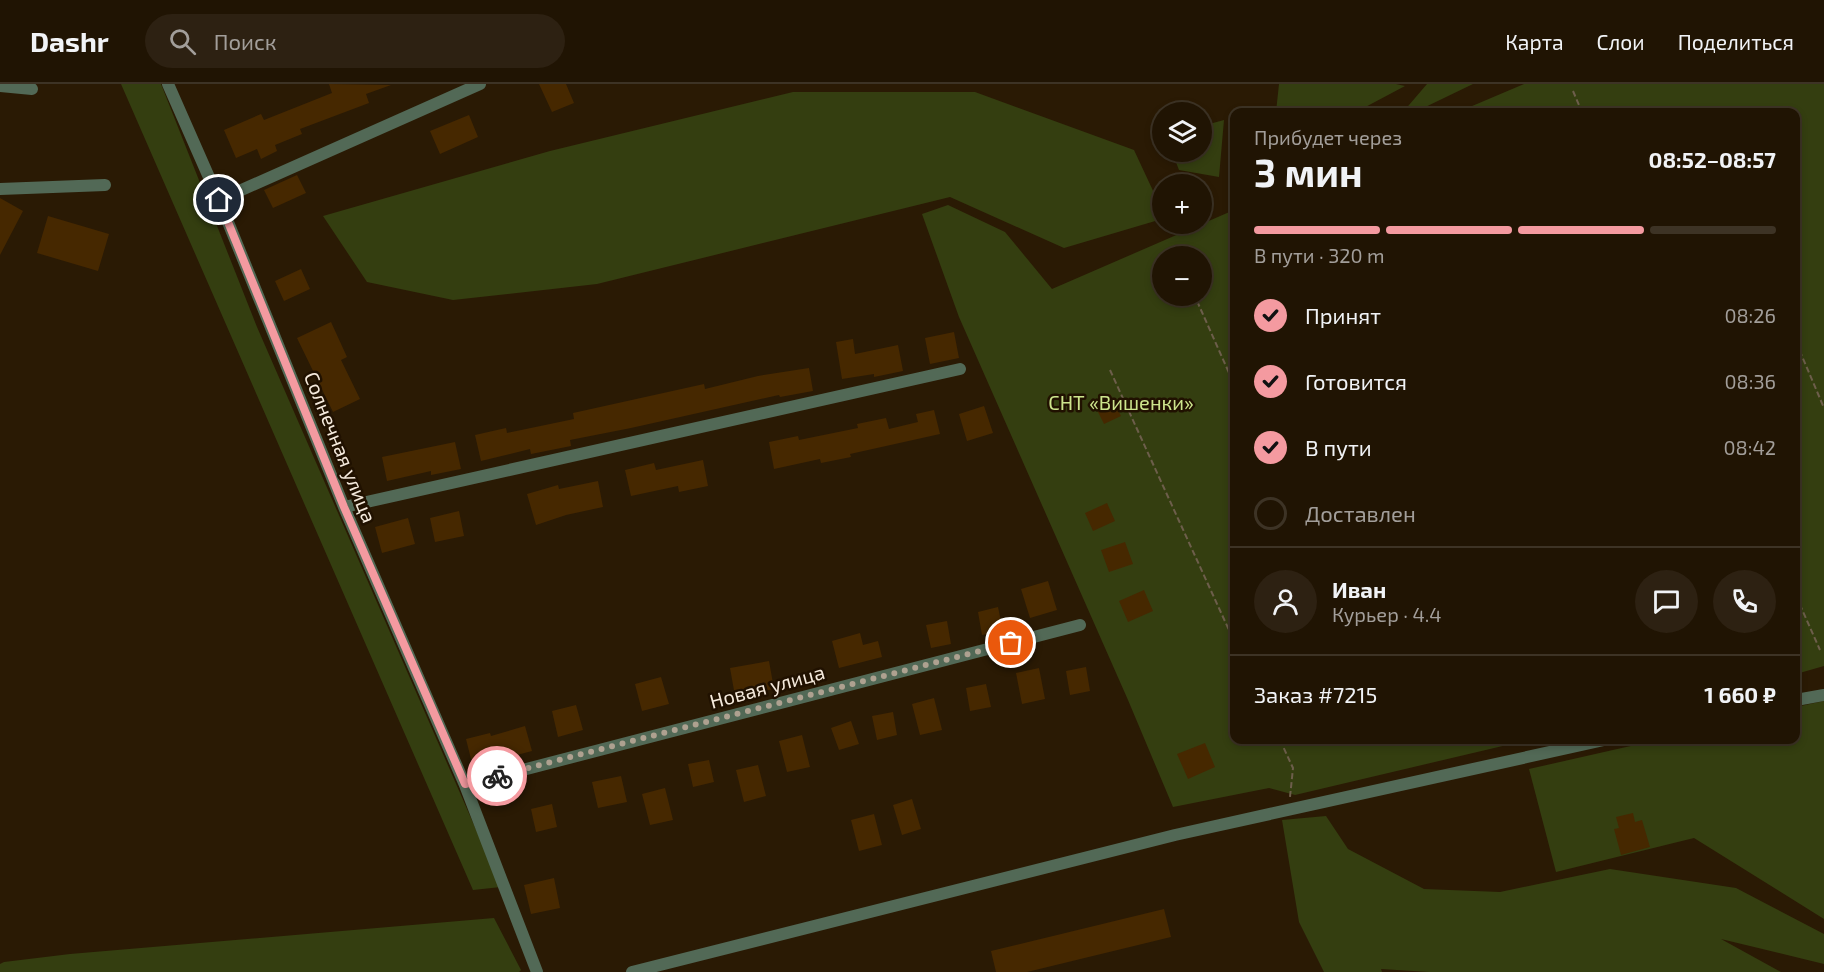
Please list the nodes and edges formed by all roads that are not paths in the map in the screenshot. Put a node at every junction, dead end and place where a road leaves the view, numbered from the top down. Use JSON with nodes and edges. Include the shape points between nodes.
{"nodes":[{"id":1,"x":168,"y":84,"type":"edge"},
{"id":2,"x":480,"y":84,"type":"edge"},
{"id":3,"x":0,"y":86,"type":"edge"},
{"id":4,"x":32,"y":88,"type":"dead end"},
{"id":5,"x":105,"y":185,"type":"dead end"},
{"id":6,"x":0,"y":189,"type":"edge"},
{"id":7,"x":219,"y":200,"type":"junction"},
{"id":8,"x":960,"y":369,"type":"dead end"},
{"id":9,"x":344,"y":507,"type":"junction"},
{"id":10,"x":1080,"y":625,"type":"dead end"},
{"id":11,"x":1824,"y":695,"type":"edge"},
{"id":12,"x":1800,"y":699,"type":"edge"},
{"id":13,"x":1586,"y":744,"type":"edge"},
{"id":14,"x":465,"y":784,"type":"junction"},
{"id":15,"x":537,"y":972,"type":"edge"},
{"id":16,"x":632,"y":972,"type":"edge"}],
"edges":[{"from":1,"to":7,"type":"street","name":"Солнечная улица"},
{"from":2,"to":7,"type":"street"},
{"from":3,"to":4,"type":"street"},
{"from":5,"to":6,"type":"street"},
{"from":7,"to":9,"type":"street","name":"Солнечная улица"},
{"from":8,"to":9,"type":"street"},
{"from":9,"to":14,"type":"street","name":"Солнечная улица"},
{"from":10,"to":14,"type":"street","name":"Новая улица"},
{"from":11,"to":12,"type":"street"},
{"from":13,"to":16,"type":"street","via":[[1175,835]]},
{"from":14,"to":15,"type":"street","name":"Солнечная улица"}]}
